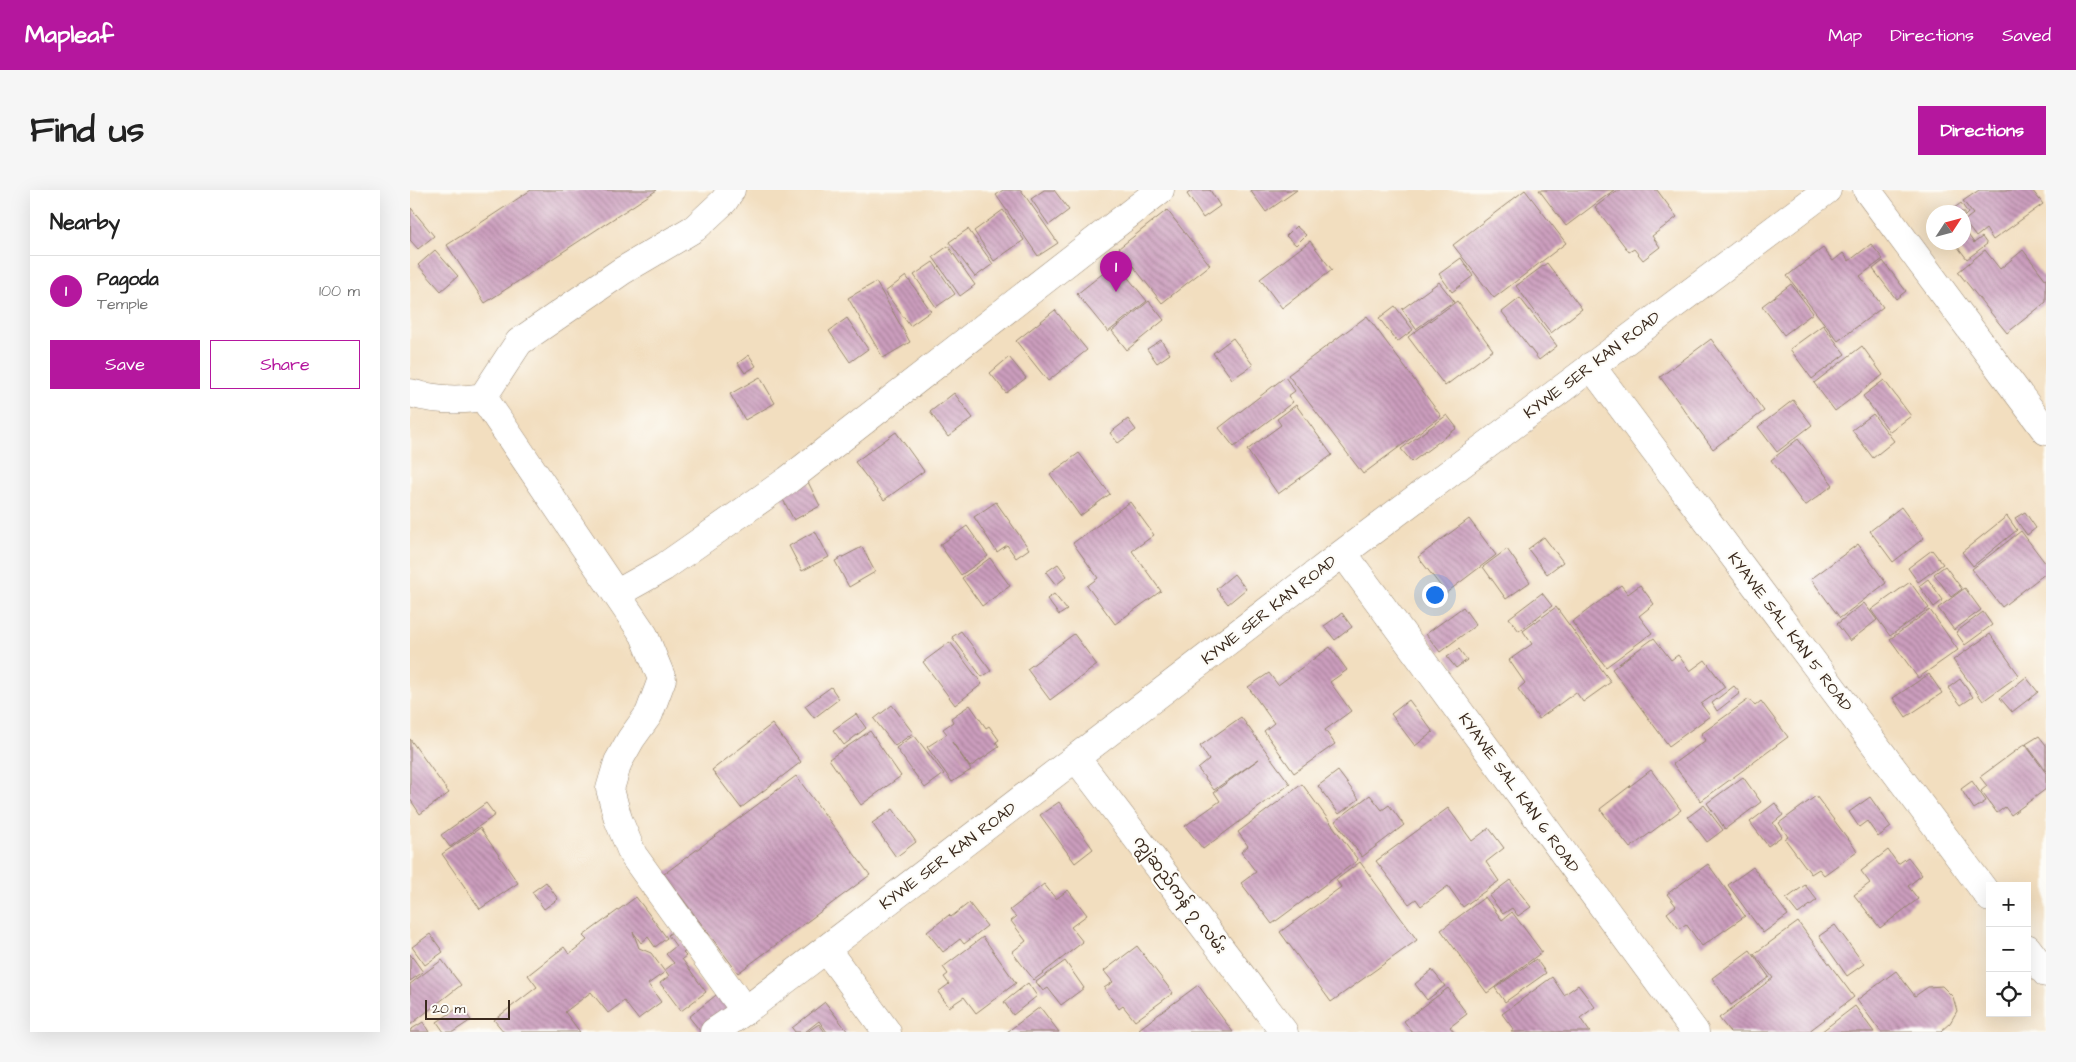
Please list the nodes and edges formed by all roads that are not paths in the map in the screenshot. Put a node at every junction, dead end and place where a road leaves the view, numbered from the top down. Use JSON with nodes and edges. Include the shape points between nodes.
{"nodes":[{"id":1,"x":731,"y":190,"type":"edge"},
{"id":2,"x":1160,"y":190,"type":"edge"},
{"id":3,"x":1867,"y":190,"type":"edge"},
{"id":4,"x":1819,"y":192,"type":"edge"},
{"id":5,"x":1591,"y":366,"type":"junction"},
{"id":6,"x":410,"y":393,"type":"edge"},
{"id":7,"x":483,"y":397,"type":"junction"},
{"id":8,"x":2046,"y":431,"type":"edge"},
{"id":9,"x":1343,"y":553,"type":"junction"},
{"id":10,"x":616,"y":594,"type":"junction"},
{"id":11,"x":1076,"y":758,"type":"junction"},
{"id":12,"x":1986,"y":893,"type":"edge"},
{"id":13,"x":826,"y":948,"type":"junction"},
{"id":14,"x":2031,"y":953,"type":"edge"},
{"id":15,"x":2046,"y":973,"type":"edge"},
{"id":16,"x":745,"y":1011,"type":"junction"},
{"id":17,"x":714,"y":1032,"type":"edge"},
{"id":18,"x":886,"y":1032,"type":"edge"},
{"id":19,"x":1284,"y":1032,"type":"edge"},
{"id":20,"x":1695,"y":1032,"type":"edge"}],
"edges":[{"from":1,"to":7,"type":"street","via":[[695,228],[622,271],[519,342]]},
{"from":2,"to":10,"type":"street","via":[[788,480],[664,567]]},
{"from":3,"to":8,"type":"street"},
{"from":4,"to":5,"type":"street","name":"KYWE SER KAN ROAD"},
{"from":5,"to":9,"type":"street","name":"KYWE SER KAN ROAD"},
{"from":5,"to":12,"type":"street","name":"KYAWE SAL KAN 5 ROAD"},
{"from":6,"to":7,"type":"street","via":[[456,400]]},
{"from":7,"to":10,"type":"street"},
{"from":9,"to":11,"type":"street","name":"KYWE SER KAN ROAD"},
{"from":9,"to":20,"type":"street","name":"KYAWE SAL KAN 6 ROAD"},
{"from":10,"to":16,"type":"street","via":[[644,635],[662,679],[649,714],[631,738],[615,771],[610,790],[618,819],[632,855]]},
{"from":11,"to":13,"type":"street","name":"KYWE SER KAN ROAD"},
{"from":11,"to":19,"type":"street","name":"ကျွဲဆည်ကန် ၇ လမ်း"},
{"from":13,"to":16,"type":"street","name":"KYWE SER KAN ROAD"},
{"from":13,"to":18,"type":"street"},
{"from":14,"to":15,"type":"street"},
{"from":16,"to":17,"type":"street","name":"KYWE SER KAN ROAD"}]}
